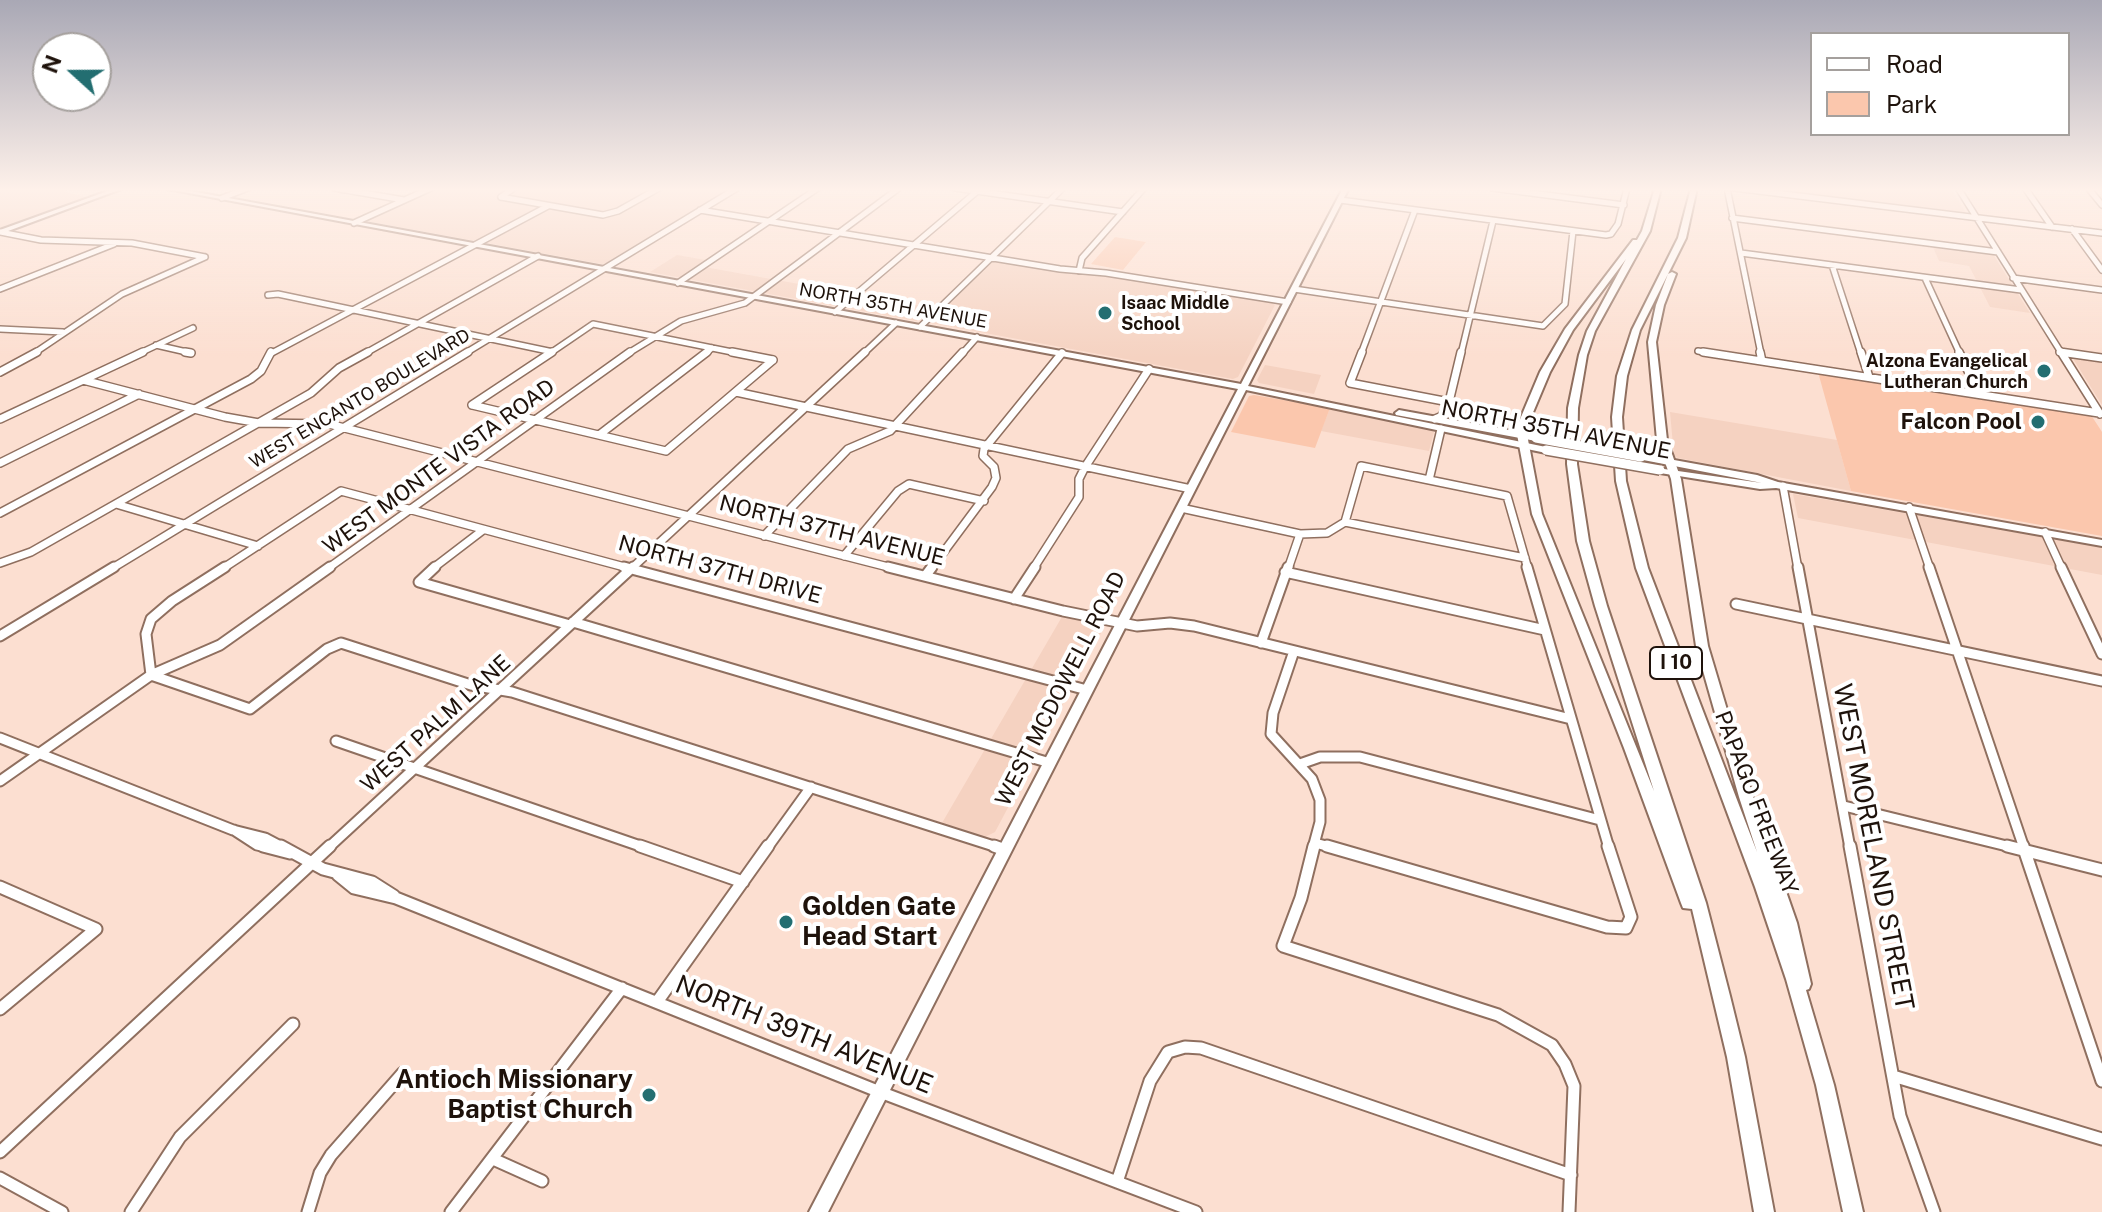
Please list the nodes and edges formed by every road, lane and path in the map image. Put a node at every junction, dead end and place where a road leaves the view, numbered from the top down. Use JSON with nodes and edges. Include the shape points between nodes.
{"nodes":[{"id":1,"x":113,"y":245,"type":"edge"},
{"id":2,"x":134,"y":245,"type":"edge"},
{"id":3,"x":474,"y":245,"type":"joint"},
{"id":4,"x":644,"y":245,"type":"edge"},
{"id":5,"x":734,"y":245,"type":"edge"},
{"id":6,"x":824,"y":245,"type":"edge"},
{"id":7,"x":914,"y":245,"type":"joint"},
{"id":8,"x":1005,"y":245,"type":"edge"},
{"id":9,"x":1094,"y":245,"type":"edge"},
{"id":10,"x":1317,"y":245,"type":"edge"},
{"id":11,"x":1402,"y":245,"type":"edge"},
{"id":12,"x":1487,"y":245,"type":"edge"},
{"id":13,"x":1572,"y":245,"type":"edge"},
{"id":14,"x":1636,"y":245,"type":"edge"},
{"id":15,"x":1639,"y":245,"type":"edge"},
{"id":16,"x":1679,"y":245,"type":"edge"},
{"id":17,"x":1680,"y":245,"type":"edge"},
{"id":18,"x":1739,"y":245,"type":"edge"},
{"id":19,"x":1940,"y":245,"type":"edge"},
{"id":20,"x":1993,"y":245,"type":"edge"},
{"id":21,"x":2083,"y":245,"type":"edge"},
{"id":22,"x":1998,"y":252,"type":"junction"},
{"id":23,"x":1741,"y":253,"type":"junction"},
{"id":24,"x":538,"y":256,"type":"junction"},
{"id":25,"x":991,"y":258,"type":"junction"},
{"id":26,"x":1832,"y":265,"type":"junction"},
{"id":27,"x":605,"y":269,"type":"junction"},
{"id":28,"x":2102,"y":270,"type":"edge"},
{"id":29,"x":1079,"y":271,"type":"junction"},
{"id":30,"x":1925,"y":278,"type":"junction"},
{"id":31,"x":2013,"y":278,"type":"junction"},
{"id":32,"x":678,"y":283,"type":"junction"},
{"id":33,"x":0,"y":289,"type":"edge"},
{"id":34,"x":1294,"y":289,"type":"junction"},
{"id":35,"x":2021,"y":290,"type":"junction"},
{"id":36,"x":2102,"y":290,"type":"edge"},
{"id":37,"x":268,"y":295,"type":"dead end"},
{"id":38,"x":755,"y":297,"type":"junction"},
{"id":39,"x":1288,"y":302,"type":"junction"},
{"id":40,"x":1380,"y":302,"type":"junction"},
{"id":41,"x":349,"y":309,"type":"junction"},
{"id":42,"x":835,"y":312,"type":"junction"},
{"id":43,"x":1470,"y":316,"type":"junction"},
{"id":44,"x":896,"y":323,"type":"junction"},
{"id":45,"x":418,"y":324,"type":"junction"},
{"id":46,"x":920,"y":327,"type":"junction"},
{"id":47,"x":193,"y":328,"type":"dead end"},
{"id":48,"x":0,"y":329,"type":"edge"},
{"id":49,"x":63,"y":332,"type":"junction"},
{"id":50,"x":652,"y":336,"type":"junction"},
{"id":51,"x":977,"y":337,"type":"junction"},
{"id":52,"x":489,"y":339,"type":"junction"},
{"id":53,"x":156,"y":345,"type":"junction"},
{"id":54,"x":712,"y":348,"type":"junction"},
{"id":55,"x":1698,"y":351,"type":"dead end"},
{"id":56,"x":553,"y":352,"type":"junction"},
{"id":57,"x":2060,"y":352,"type":"junction"},
{"id":58,"x":191,"y":353,"type":"dead end"},
{"id":59,"x":1062,"y":353,"type":"junction"},
{"id":60,"x":2102,"y":358,"type":"edge"},
{"id":61,"x":1762,"y":361,"type":"junction"},
{"id":62,"x":1149,"y":369,"type":"junction"},
{"id":63,"x":0,"y":372,"type":"edge"},
{"id":64,"x":1869,"y":377,"type":"junction"},
{"id":65,"x":83,"y":380,"type":"junction"},
{"id":66,"x":1244,"y":387,"type":"junction"},
{"id":67,"x":736,"y":392,"type":"junction"},
{"id":68,"x":140,"y":394,"type":"junction"},
{"id":69,"x":1979,"y":394,"type":"junction"},
{"id":70,"x":1449,"y":402,"type":"junction"},
{"id":71,"x":805,"y":407,"type":"junction"},
{"id":72,"x":196,"y":409,"type":"junction"},
{"id":73,"x":2101,"y":415,"type":"edge"},
{"id":74,"x":0,"y":419,"type":"edge"},
{"id":75,"x":536,"y":420,"type":"junction"},
{"id":76,"x":259,"y":423,"type":"junction"},
{"id":77,"x":1438,"y":424,"type":"junction"},
{"id":78,"x":893,"y":426,"type":"junction"},
{"id":79,"x":344,"y":428,"type":"junction"},
{"id":80,"x":599,"y":435,"type":"junction"},
{"id":81,"x":1529,"y":442,"type":"junction"},
{"id":82,"x":987,"y":446,"type":"junction"},
{"id":83,"x":477,"y":462,"type":"junction"},
{"id":84,"x":0,"y":463,"type":"edge"},
{"id":85,"x":1665,"y":466,"type":"junction"},
{"id":86,"x":1085,"y":467,"type":"junction"},
{"id":87,"x":1429,"y":480,"type":"junction"},
{"id":88,"x":1780,"y":486,"type":"junction"},
{"id":89,"x":1191,"y":489,"type":"junction"},
{"id":90,"x":984,"y":501,"type":"junction"},
{"id":91,"x":116,"y":504,"type":"junction"},
{"id":92,"x":1909,"y":507,"type":"junction"},
{"id":93,"x":1181,"y":508,"type":"junction"},
{"id":94,"x":410,"y":510,"type":"junction"},
{"id":95,"x":0,"y":513,"type":"edge"},
{"id":96,"x":688,"y":516,"type":"junction"},
{"id":97,"x":1345,"y":522,"type":"junction"},
{"id":98,"x":184,"y":524,"type":"junction"},
{"id":99,"x":483,"y":530,"type":"junction"},
{"id":100,"x":2045,"y":532,"type":"junction"},
{"id":101,"x":1300,"y":534,"type":"junction"},
{"id":102,"x":764,"y":536,"type":"junction"},
{"id":103,"x":2102,"y":543,"type":"edge"},
{"id":104,"x":258,"y":546,"type":"junction"},
{"id":105,"x":844,"y":556,"type":"junction"},
{"id":106,"x":1525,"y":558,"type":"junction"},
{"id":107,"x":0,"y":563,"type":"edge"},
{"id":108,"x":631,"y":568,"type":"junction"},
{"id":109,"x":1285,"y":572,"type":"junction"},
{"id":110,"x":926,"y":575,"type":"junction"},
{"id":111,"x":1014,"y":599,"type":"junction"},
{"id":112,"x":1736,"y":604,"type":"dead end"},
{"id":113,"x":1808,"y":619,"type":"junction"},
{"id":114,"x":571,"y":624,"type":"junction"},
{"id":115,"x":1121,"y":624,"type":"junction"},
{"id":116,"x":1545,"y":630,"type":"junction"},
{"id":117,"x":0,"y":636,"type":"edge"},
{"id":118,"x":1261,"y":643,"type":"junction"},
{"id":119,"x":1294,"y":651,"type":"junction"},
{"id":120,"x":1958,"y":651,"type":"junction"},
{"id":121,"x":2102,"y":654,"type":"edge"},
{"id":122,"x":151,"y":675,"type":"junction"},
{"id":123,"x":2102,"y":681,"type":"edge"},
{"id":124,"x":501,"y":689,"type":"junction"},
{"id":125,"x":1087,"y":690,"type":"junction"},
{"id":126,"x":1571,"y":719,"type":"junction"},
{"id":127,"x":0,"y":738,"type":"edge"},
{"id":128,"x":336,"y":741,"type":"dead end"},
{"id":129,"x":41,"y":753,"type":"junction"},
{"id":130,"x":1050,"y":763,"type":"junction"},
{"id":131,"x":1300,"y":764,"type":"junction"},
{"id":132,"x":416,"y":766,"type":"junction"},
{"id":133,"x":0,"y":781,"type":"edge"},
{"id":134,"x":811,"y":787,"type":"junction"},
{"id":135,"x":1844,"y":806,"type":"junction"},
{"id":136,"x":1600,"y":820,"type":"junction"},
{"id":137,"x":1315,"y":843,"type":"junction"},
{"id":138,"x":1005,"y":850,"type":"junction"},
{"id":139,"x":2023,"y":850,"type":"junction"},
{"id":140,"x":312,"y":863,"type":"junction"},
{"id":141,"x":2102,"y":870,"type":"edge"},
{"id":142,"x":743,"y":882,"type":"junction"},
{"id":143,"x":2,"y":890,"type":"edge"},
{"id":144,"x":622,"y":988,"type":"junction"},
{"id":145,"x":1722,"y":996,"type":"junction"},
{"id":146,"x":657,"y":1002,"type":"junction"},
{"id":147,"x":0,"y":1009,"type":"edge"},
{"id":148,"x":293,"y":1024,"type":"dead end"},
{"id":149,"x":403,"y":1073,"type":"dead end"},
{"id":150,"x":1893,"y":1076,"type":"junction"},
{"id":151,"x":2102,"y":1081,"type":"edge"},
{"id":152,"x":1825,"y":1085,"type":"junction"},
{"id":153,"x":880,"y":1092,"type":"junction"},
{"id":154,"x":2102,"y":1139,"type":"edge"},
{"id":155,"x":0,"y":1152,"type":"edge"},
{"id":156,"x":493,"y":1159,"type":"junction"},
{"id":157,"x":1571,"y":1175,"type":"junction"},
{"id":158,"x":0,"y":1178,"type":"edge"},
{"id":159,"x":542,"y":1181,"type":"dead end"},
{"id":160,"x":1117,"y":1182,"type":"junction"},
{"id":161,"x":62,"y":1212,"type":"edge"},
{"id":162,"x":131,"y":1212,"type":"edge"},
{"id":163,"x":308,"y":1212,"type":"edge"},
{"id":164,"x":451,"y":1212,"type":"edge"},
{"id":165,"x":818,"y":1212,"type":"edge"},
{"id":166,"x":1196,"y":1212,"type":"edge"},
{"id":167,"x":1569,"y":1212,"type":"edge"},
{"id":168,"x":1764,"y":1212,"type":"edge"},
{"id":169,"x":1853,"y":1212,"type":"edge"},
{"id":170,"x":1934,"y":1212,"type":"edge"}],
"edges":[{"from":1,"to":33,"type":"street"},
{"from":2,"to":49,"type":"street","via":[[205,257],[122,294]]},
{"from":3,"to":24,"type":"main road","name":"NORTH 35TH AVENUE"},
{"from":3,"to":41,"type":"street"},
{"from":4,"to":27,"type":"street","name":"WEST ENCANTO BOULEVARD"},
{"from":5,"to":32,"type":"street"},
{"from":6,"to":38,"type":"street","name":"WEST MONTE VISTA ROAD"},
{"from":7,"to":25,"type":"street"},
{"from":7,"to":42,"type":"street"},
{"from":8,"to":25,"type":"street"},
{"from":9,"to":29,"type":"street"},
{"from":10,"to":34,"type":"main road","name":"WEST MCDOWELL ROAD"},
{"from":11,"to":40,"type":"street"},
{"from":12,"to":43,"type":"street"},
{"from":13,"to":43,"type":"street","via":[[1565,304],[1548,324]]},
{"from":14,"to":81,"type":"highway","via":[[1562,341],[1521,429]]},
{"from":15,"to":145,"type":"highway","number":"I 10","via":[[1583,355],[1573,408],[1572,464],[1583,541],[1601,606],[1698,903]]},
{"from":16,"to":152,"type":"highway","name":"PAPAGO FREEWAY","number":"I 10","via":[[1636,330],[1622,376],[1617,417],[1621,481],[1642,568],[1763,887]]},
{"from":17,"to":85,"type":"highway","via":[[1652,342]]},
{"from":18,"to":23,"type":"street"},
{"from":19,"to":22,"type":"street"},
{"from":20,"to":22,"type":"street"},
{"from":21,"to":28,"type":"street"},
{"from":22,"to":31,"type":"street"},
{"from":23,"to":26,"type":"street"},
{"from":23,"to":61,"type":"street"},
{"from":24,"to":27,"type":"main road","name":"NORTH 35TH AVENUE"},
{"from":24,"to":45,"type":"street"},
{"from":25,"to":29,"type":"street"},
{"from":25,"to":46,"type":"street"},
{"from":26,"to":30,"type":"street"},
{"from":26,"to":64,"type":"street"},
{"from":27,"to":32,"type":"main road","name":"NORTH 35TH AVENUE"},
{"from":27,"to":52,"type":"street","name":"WEST ENCANTO BOULEVARD"},
{"from":29,"to":39,"type":"street"},
{"from":30,"to":35,"type":"street"},
{"from":30,"to":69,"type":"street"},
{"from":31,"to":35,"type":"street"},
{"from":31,"to":36,"type":"street"},
{"from":32,"to":38,"type":"main road","name":"NORTH 35TH AVENUE"},
{"from":34,"to":39,"type":"main road","name":"WEST MCDOWELL ROAD"},
{"from":34,"to":40,"type":"street"},
{"from":35,"to":57,"type":"street"},
{"from":37,"to":41,"type":"street"},
{"from":38,"to":42,"type":"main road","name":"NORTH 35TH AVENUE"},
{"from":38,"to":50,"type":"street","name":"WEST MONTE VISTA ROAD"},
{"from":39,"to":66,"type":"main road","name":"WEST MCDOWELL ROAD"},
{"from":40,"to":43,"type":"street"},
{"from":40,"to":70,"type":"street","via":[[1351,384]]},
{"from":41,"to":45,"type":"street"},
{"from":41,"to":72,"type":"street","via":[[271,351],[251,379]]},
{"from":42,"to":44,"type":"main road","name":"NORTH 35TH AVENUE"},
{"from":43,"to":70,"type":"street"},
{"from":44,"to":46,"type":"main road","name":"NORTH 35TH AVENUE"},
{"from":44,"to":71,"type":"street","name":"WEST PALM LANE"},
{"from":45,"to":52,"type":"street"},
{"from":45,"to":76,"type":"street","via":[[339,368],[311,393]]},
{"from":46,"to":51,"type":"main road","name":"NORTH 35TH AVENUE"},
{"from":47,"to":53,"type":"street"},
{"from":48,"to":49,"type":"street"},
{"from":49,"to":63,"type":"street"},
{"from":50,"to":54,"type":"street"},
{"from":50,"to":56,"type":"street","via":[[593,324]]},
{"from":50,"to":75,"type":"street","name":"WEST MONTE VISTA ROAD"},
{"from":51,"to":59,"type":"main road","name":"NORTH 35TH AVENUE"},
{"from":51,"to":78,"type":"street"},
{"from":52,"to":56,"type":"street"},
{"from":52,"to":79,"type":"street","name":"WEST ENCANTO BOULEVARD"},
{"from":53,"to":58,"type":"street"},
{"from":53,"to":65,"type":"street"},
{"from":54,"to":67,"type":"street","via":[[773,360]]},
{"from":54,"to":80,"type":"street"},
{"from":55,"to":61,"type":"street"},
{"from":56,"to":75,"type":"street","via":[[472,405]]},
{"from":57,"to":60,"type":"street"},
{"from":57,"to":73,"type":"street"},
{"from":59,"to":62,"type":"main road","name":"NORTH 35TH AVENUE"},
{"from":59,"to":82,"type":"street"},
{"from":61,"to":64,"type":"street"},
{"from":62,"to":66,"type":"main road","name":"NORTH 35TH AVENUE"},
{"from":62,"to":86,"type":"street"},
{"from":64,"to":69,"type":"street"},
{"from":65,"to":68,"type":"street","name":"NORTH 37TH AVENUE"},
{"from":65,"to":74,"type":"street"},
{"from":66,"to":77,"type":"main road","name":"NORTH 35TH AVENUE"},
{"from":66,"to":89,"type":"main road","name":"WEST MCDOWELL ROAD"},
{"from":67,"to":71,"type":"street"},
{"from":67,"to":80,"type":"street","via":[[666,451]]},
{"from":68,"to":72,"type":"street","name":"NORTH 37TH AVENUE"},
{"from":68,"to":84,"type":"street"},
{"from":69,"to":73,"type":"street"},
{"from":70,"to":77,"type":"street"},
{"from":71,"to":78,"type":"street"},
{"from":71,"to":96,"type":"street","name":"WEST PALM LANE"},
{"from":72,"to":76,"type":"street","name":"NORTH 37TH AVENUE"},
{"from":72,"to":95,"type":"street"},
{"from":75,"to":80,"type":"street"},
{"from":75,"to":83,"type":"street","name":"WEST MONTE VISTA ROAD"},
{"from":76,"to":79,"type":"street","name":"NORTH 37TH AVENUE"},
{"from":76,"to":91,"type":"street"},
{"from":77,"to":81,"type":"main road","name":"NORTH 35TH AVENUE"},
{"from":77,"to":87,"type":"street"},
{"from":78,"to":82,"type":"street"},
{"from":78,"to":102,"type":"street","via":[[848,449]]},
{"from":79,"to":83,"type":"street","name":"NORTH 37TH AVENUE"},
{"from":79,"to":98,"type":"street","name":"WEST ENCANTO BOULEVARD"},
{"from":81,"to":85,"type":"main road","name":"NORTH 35TH AVENUE","bridge":true},
{"from":81,"to":145,"type":"highway","via":[[1537,514],[1674,858]]},
{"from":82,"to":86,"type":"street"},
{"from":82,"to":90,"type":"street","via":[[982,453],[996,478]]},
{"from":83,"to":94,"type":"street","name":"WEST MONTE VISTA ROAD"},
{"from":83,"to":96,"type":"street","name":"NORTH 37TH AVENUE"},
{"from":85,"to":88,"type":"main road","name":"NORTH 35TH AVENUE"},
{"from":85,"to":152,"type":"highway","via":[[1702,646],[1789,923]]},
{"from":86,"to":89,"type":"street"},
{"from":86,"to":111,"type":"street","via":[[1079,497]]},
{"from":87,"to":97,"type":"street","via":[[1361,466]]},
{"from":87,"to":106,"type":"street","via":[[1507,496]]},
{"from":88,"to":92,"type":"main road","name":"NORTH 35TH AVENUE"},
{"from":88,"to":113,"type":"street","name":"WEST MORELAND STREET"},
{"from":89,"to":93,"type":"main road","name":"WEST MCDOWELL ROAD"},
{"from":90,"to":105,"type":"street","via":[[909,484]]},
{"from":90,"to":110,"type":"street"},
{"from":91,"to":98,"type":"street"},
{"from":91,"to":107,"type":"street","via":[[31,552]]},
{"from":92,"to":100,"type":"main road","name":"NORTH 35TH AVENUE"},
{"from":92,"to":120,"type":"street"},
{"from":93,"to":101,"type":"street"},
{"from":93,"to":115,"type":"main road","name":"WEST MCDOWELL ROAD"},
{"from":94,"to":99,"type":"street","name":"NORTH 37TH DRIVE"},
{"from":94,"to":104,"type":"street","name":"NORTH 37TH DRIVE","via":[[341,491]]},
{"from":94,"to":122,"type":"street","name":"WEST MONTE VISTA ROAD","via":[[220,645]]},
{"from":96,"to":102,"type":"street","name":"NORTH 37TH AVENUE"},
{"from":96,"to":108,"type":"street","name":"WEST PALM LANE"},
{"from":97,"to":101,"type":"street","via":[[1327,533]]},
{"from":97,"to":106,"type":"street"},
{"from":98,"to":104,"type":"street"},
{"from":98,"to":117,"type":"street","name":"WEST ENCANTO BOULEVARD"},
{"from":99,"to":108,"type":"street","name":"NORTH 37TH DRIVE"},
{"from":99,"to":114,"type":"street","via":[[419,582]]},
{"from":100,"to":103,"type":"main road","name":"NORTH 35TH AVENUE"},
{"from":100,"to":121,"type":"street"},
{"from":101,"to":109,"type":"street"},
{"from":102,"to":105,"type":"street","name":"NORTH 37TH AVENUE"},
{"from":104,"to":122,"type":"street","via":[[151,619],[146,634]]},
{"from":105,"to":110,"type":"street","name":"NORTH 37TH AVENUE"},
{"from":106,"to":116,"type":"street"},
{"from":108,"to":114,"type":"street","name":"WEST PALM LANE"},
{"from":108,"to":125,"type":"street","name":"NORTH 37TH DRIVE"},
{"from":109,"to":116,"type":"street"},
{"from":109,"to":118,"type":"street"},
{"from":110,"to":111,"type":"street","name":"NORTH 37TH AVENUE"},
{"from":111,"to":115,"type":"street","name":"NORTH 37TH AVENUE"},
{"from":112,"to":113,"type":"street"},
{"from":113,"to":120,"type":"street"},
{"from":113,"to":135,"type":"street","name":"WEST MORELAND STREET"},
{"from":114,"to":124,"type":"street","name":"WEST PALM LANE"},
{"from":114,"to":130,"type":"street"},
{"from":115,"to":118,"type":"street","name":"NORTH 37TH AVENUE","via":[[1181,624]]},
{"from":115,"to":125,"type":"main road","name":"WEST MCDOWELL ROAD"},
{"from":116,"to":126,"type":"street"},
{"from":118,"to":119,"type":"street","name":"NORTH 37TH AVENUE"},
{"from":119,"to":126,"type":"street","name":"NORTH 37TH AVENUE"},
{"from":119,"to":131,"type":"street","via":[[1271,734]]},
{"from":120,"to":123,"type":"street"},
{"from":120,"to":139,"type":"street"},
{"from":122,"to":124,"type":"street","via":[[250,709],[341,643],[471,685]]},
{"from":122,"to":129,"type":"street","name":"WEST MONTE VISTA ROAD"},
{"from":124,"to":132,"type":"street","name":"WEST PALM LANE"},
{"from":124,"to":134,"type":"street"},
{"from":125,"to":130,"type":"main road","name":"WEST MCDOWELL ROAD"},
{"from":126,"to":136,"type":"street"},
{"from":127,"to":129,"type":"street","name":"NORTH 39TH AVENUE"},
{"from":128,"to":132,"type":"street"},
{"from":129,"to":133,"type":"street","name":"WEST MONTE VISTA ROAD"},
{"from":129,"to":140,"type":"street","name":"NORTH 39TH AVENUE","via":[[233,830],[257,845]]},
{"from":130,"to":138,"type":"main road","name":"WEST MCDOWELL ROAD"},
{"from":131,"to":136,"type":"street","via":[[1320,757],[1360,757]]},
{"from":131,"to":137,"type":"street","via":[[1320,800]]},
{"from":132,"to":140,"type":"street","name":"WEST PALM LANE"},
{"from":132,"to":142,"type":"street"},
{"from":134,"to":138,"type":"street"},
{"from":134,"to":142,"type":"street"},
{"from":135,"to":139,"type":"street"},
{"from":135,"to":150,"type":"street","name":"WEST MORELAND STREET"},
{"from":136,"to":137,"type":"street","via":[[1631,917],[1626,928],[1607,927]]},
{"from":137,"to":157,"type":"street","via":[[1283,946],[1498,1015],[1552,1045],[1574,1086]]},
{"from":138,"to":153,"type":"main road","name":"WEST MCDOWELL ROAD"},
{"from":139,"to":141,"type":"street"},
{"from":139,"to":151,"type":"street"},
{"from":140,"to":144,"type":"street","name":"NORTH 39TH AVENUE","via":[[354,888],[396,898]]},
{"from":140,"to":155,"type":"street","name":"WEST PALM LANE"},
{"from":142,"to":146,"type":"street"},
{"from":143,"to":147,"type":"street","via":[[96,929]]},
{"from":144,"to":146,"type":"street","name":"NORTH 39TH AVENUE"},
{"from":144,"to":156,"type":"street"},
{"from":145,"to":168,"type":"highway","number":"I 10"},
{"from":146,"to":153,"type":"street","name":"NORTH 39TH AVENUE"},
{"from":148,"to":162,"type":"street","via":[[180,1137]]},
{"from":149,"to":163,"type":"street","via":[[331,1155]]},
{"from":150,"to":154,"type":"street"},
{"from":150,"to":170,"type":"street","name":"WEST MORELAND STREET","via":[[1908,1142]]},
{"from":152,"to":169,"type":"highway","name":"PAPAGO FREEWAY","number":"I 10"},
{"from":153,"to":160,"type":"street","name":"NORTH 39TH AVENUE"},
{"from":153,"to":165,"type":"main road","name":"WEST MCDOWELL ROAD"},
{"from":156,"to":159,"type":"street"},
{"from":156,"to":164,"type":"street"},
{"from":157,"to":160,"type":"street","via":[[1201,1048],[1185,1047],[1168,1052],[1150,1081]]},
{"from":157,"to":167,"type":"street"},
{"from":158,"to":161,"type":"street"},
{"from":160,"to":166,"type":"street","name":"NORTH 39TH AVENUE"}]}
